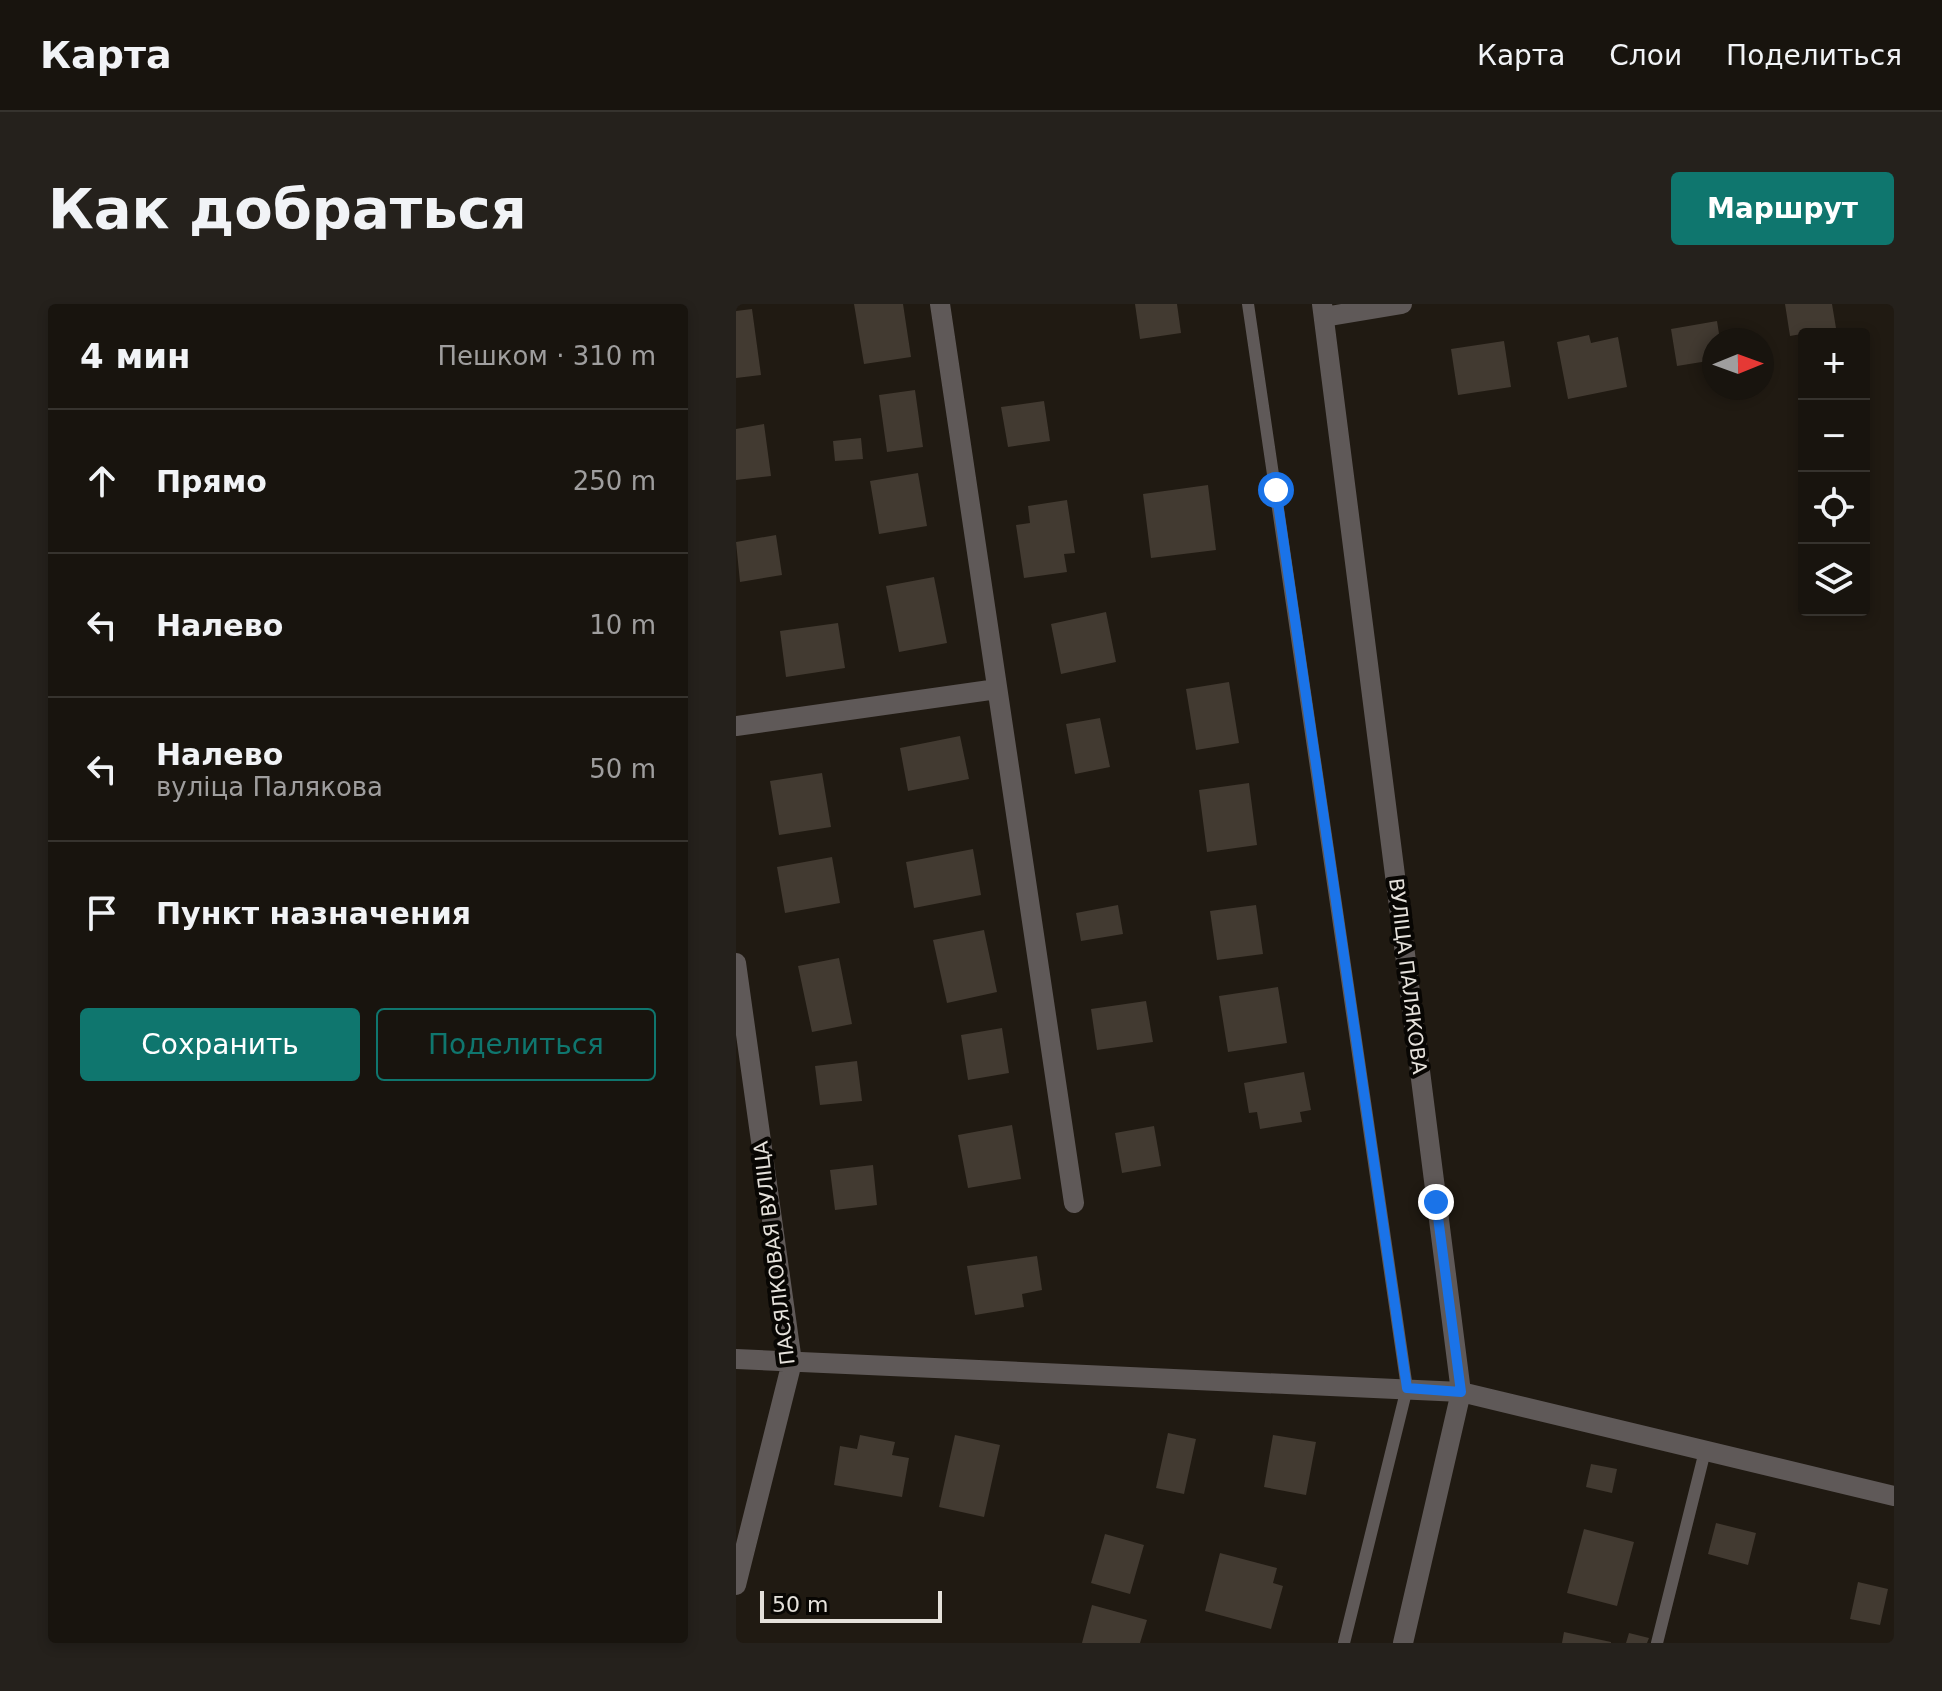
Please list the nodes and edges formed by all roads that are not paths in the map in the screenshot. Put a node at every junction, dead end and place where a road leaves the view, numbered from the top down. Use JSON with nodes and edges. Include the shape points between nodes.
{"nodes":[{"id":1,"x":940,"y":304,"type":"edge"},
{"id":2,"x":1248,"y":304,"type":"edge"},
{"id":3,"x":1402,"y":304,"type":"edge"},
{"id":4,"x":1323,"y":310,"type":"edge"},
{"id":5,"x":997,"y":689,"type":"junction"},
{"id":6,"x":736,"y":726,"type":"edge"},
{"id":7,"x":736,"y":963,"type":"edge"},
{"id":8,"x":1074,"y":1203,"type":"dead end"},
{"id":9,"x":736,"y":1359,"type":"edge"},
{"id":10,"x":792,"y":1362,"type":"junction"},
{"id":11,"x":1407,"y":1388,"type":"junction"},
{"id":12,"x":1461,"y":1392,"type":"junction"},
{"id":13,"x":1705,"y":1451,"type":"junction"},
{"id":14,"x":1894,"y":1496,"type":"edge"},
{"id":15,"x":736,"y":1585,"type":"edge"},
{"id":16,"x":1344,"y":1643,"type":"edge"},
{"id":17,"x":1403,"y":1643,"type":"edge"},
{"id":18,"x":1657,"y":1643,"type":"edge"}],
"edges":[{"from":1,"to":5,"type":"street"},
{"from":2,"to":11,"type":"lane"},
{"from":3,"to":4,"type":"street"},
{"from":4,"to":12,"type":"street","name":"ВУЛІЦА ПАЛЯКОВА"},
{"from":5,"to":6,"type":"street"},
{"from":5,"to":8,"type":"street"},
{"from":7,"to":10,"type":"street","name":"ПАСЯЛКОВАЯ ВУЛІЦА"},
{"from":9,"to":10,"type":"street"},
{"from":10,"to":11,"type":"street"},
{"from":10,"to":15,"type":"street","name":"ПАСЯЛКОВАЯ ВУЛІЦА"},
{"from":11,"to":12,"type":"street"},
{"from":11,"to":16,"type":"lane"},
{"from":12,"to":13,"type":"street"},
{"from":12,"to":17,"type":"street","name":"ВУЛІЦА ПАЛЯКОВА"},
{"from":13,"to":14,"type":"street"},
{"from":13,"to":18,"type":"lane"}]}
